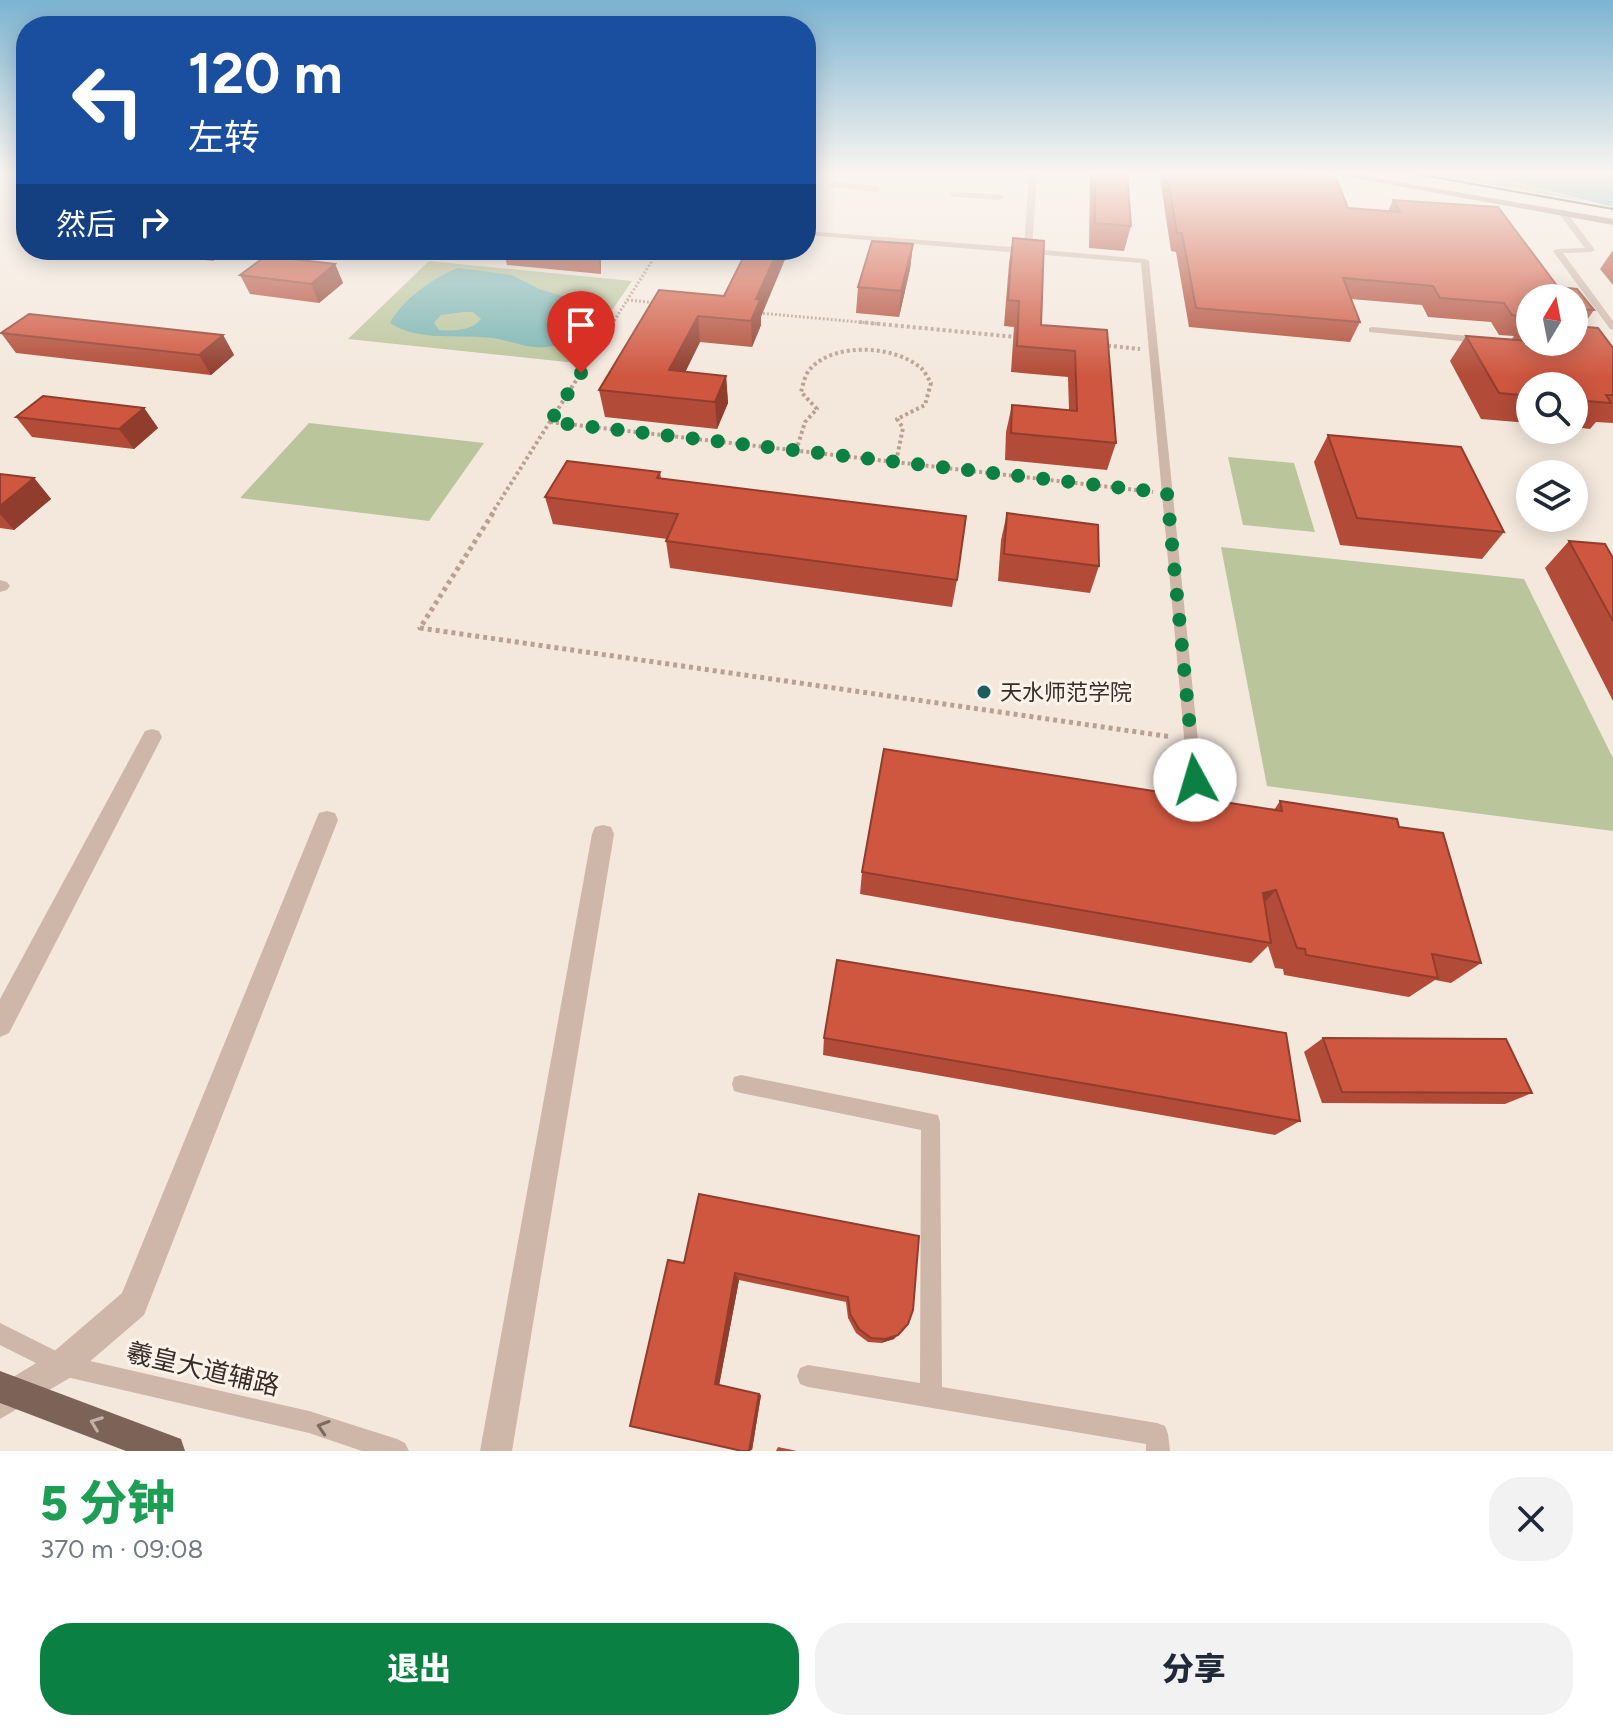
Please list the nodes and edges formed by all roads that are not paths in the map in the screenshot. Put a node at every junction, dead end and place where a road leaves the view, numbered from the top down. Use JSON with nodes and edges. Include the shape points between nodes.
{"nodes":[{"id":1,"x":901,"y":241,"type":"edge"},
{"id":2,"x":1029,"y":241,"type":"edge"},
{"id":3,"x":1584,"y":241,"type":"edge"},
{"id":4,"x":1028,"y":251,"type":"junction"},
{"id":5,"x":1613,"y":327,"type":"edge"},
{"id":6,"x":1372,"y":330,"type":"dead end"},
{"id":7,"x":1493,"y":341,"type":"edge"},
{"id":8,"x":152,"y":737,"type":"dead end"},
{"id":9,"x":1195,"y":780,"type":"dead end"},
{"id":10,"x":327,"y":820,"type":"dead end"},
{"id":11,"x":603,"y":834,"type":"dead end"},
{"id":12,"x":0,"y":1024,"type":"edge"},
{"id":13,"x":741,"y":1084,"type":"dead end"},
{"id":14,"x":0,"y":1334,"type":"edge"},
{"id":15,"x":62,"y":1365,"type":"junction"},
{"id":16,"x":808,"y":1376,"type":"dead end"},
{"id":17,"x":4,"y":1394,"type":"edge"},
{"id":18,"x":931,"y":1396,"type":"junction"},
{"id":19,"x":169,"y":1451,"type":"edge"},
{"id":20,"x":397,"y":1451,"type":"edge"},
{"id":21,"x":496,"y":1451,"type":"edge"},
{"id":22,"x":1158,"y":1451,"type":"edge"}],
"edges":[{"from":1,"to":4,"type":"lane"},
{"from":2,"to":4,"type":"lane"},
{"from":3,"to":5,"type":"lane","via":[[1591,250],[1557,251]]},
{"from":4,"to":9,"type":"lane","via":[[1145,261]]},
{"from":6,"to":7,"type":"lane"},
{"from":8,"to":12,"type":"street"},
{"from":10,"to":15,"type":"street","via":[[133,1304]]},
{"from":11,"to":21,"type":"street"},
{"from":13,"to":18,"type":"lane","via":[[931,1122]]},
{"from":14,"to":15,"type":"lane","name":"羲皇大道辅路"},
{"from":15,"to":17,"type":"street"},
{"from":20,"to":15,"type":"lane","name":"羲皇大道辅路","one_way":true,"via":[[309,1422]]},
{"from":16,"to":18,"type":"lane"},
{"from":19,"to":17,"type":"main road","one_way":true},
{"from":18,"to":22,"type":"lane","via":[[1157,1434]]}]}
